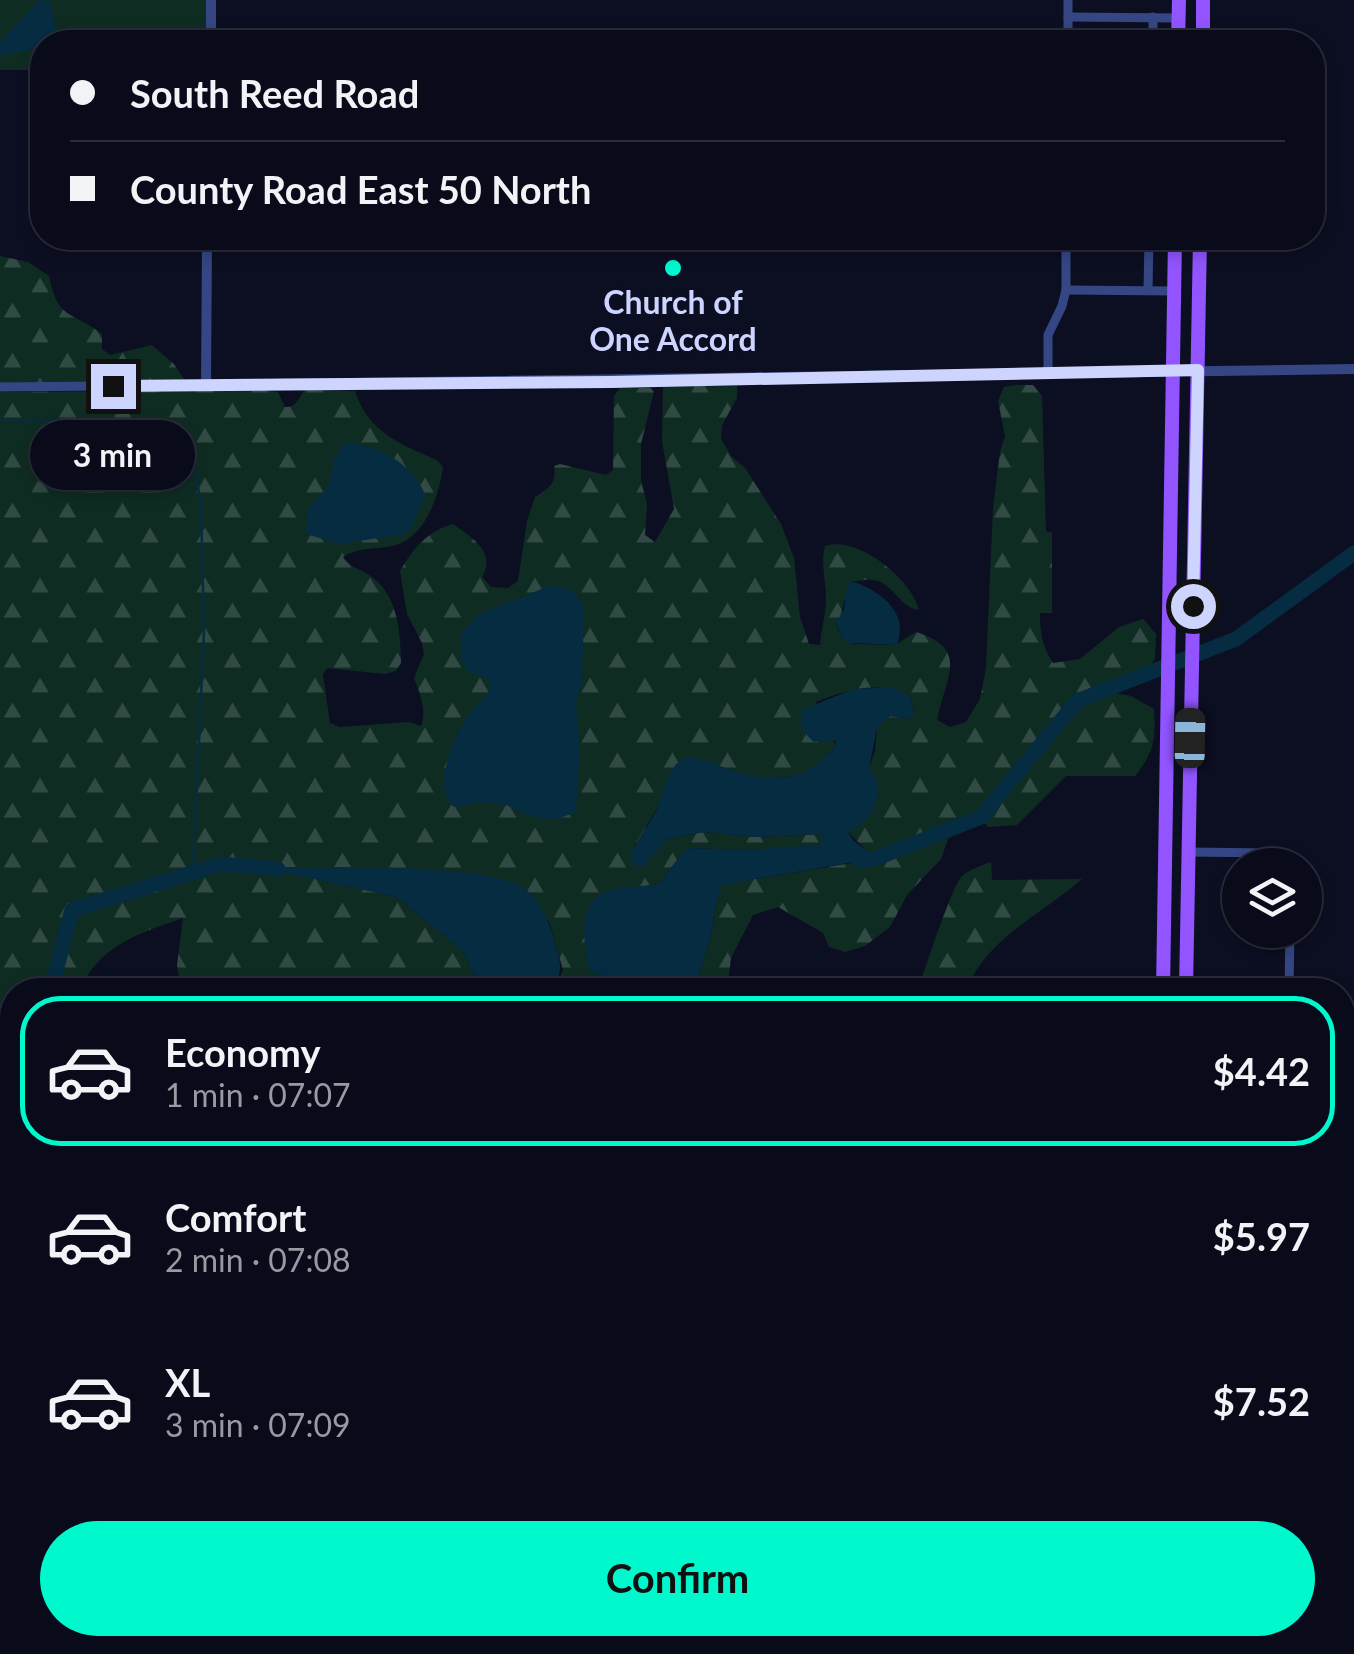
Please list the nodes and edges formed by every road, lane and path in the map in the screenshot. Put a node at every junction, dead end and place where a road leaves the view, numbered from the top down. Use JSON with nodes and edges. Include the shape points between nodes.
{"nodes":[{"id":1,"x":210,"y":0,"type":"edge"},
{"id":2,"x":1068,"y":0,"type":"edge"},
{"id":3,"x":1179,"y":0,"type":"edge"},
{"id":4,"x":1203,"y":0,"type":"edge"},
{"id":5,"x":1068,"y":17,"type":"junction"},
{"id":6,"x":1153,"y":17,"type":"junction"},
{"id":7,"x":1179,"y":18,"type":"junction"},
{"id":8,"x":211,"y":30,"type":"edge"},
{"id":9,"x":1068,"y":30,"type":"edge"},
{"id":10,"x":1152,"y":30,"type":"edge"},
{"id":11,"x":1178,"y":30,"type":"edge"},
{"id":12,"x":1202,"y":30,"type":"edge"},
{"id":13,"x":208,"y":250,"type":"edge"},
{"id":14,"x":1066,"y":250,"type":"edge"},
{"id":15,"x":1149,"y":250,"type":"edge"},
{"id":16,"x":1175,"y":250,"type":"edge"},
{"id":17,"x":1200,"y":250,"type":"edge"},
{"id":18,"x":1066,"y":290,"type":"junction"},
{"id":19,"x":1148,"y":290,"type":"junction"},
{"id":20,"x":1174,"y":291,"type":"junction"},
{"id":21,"x":1354,"y":369,"type":"edge"},
{"id":22,"x":1173,"y":370,"type":"junction"},
{"id":23,"x":1198,"y":370,"type":"junction"},
{"id":24,"x":1048,"y":374,"type":"junction"},
{"id":25,"x":206,"y":384,"type":"junction"},
{"id":26,"x":0,"y":387,"type":"edge"},
{"id":27,"x":1189,"y":852,"type":"junction"},
{"id":28,"x":1222,"y":852,"type":"edge"},
{"id":29,"x":1289,"y":948,"type":"edge"},
{"id":30,"x":1163,"y":978,"type":"edge"},
{"id":31,"x":1186,"y":978,"type":"edge"},
{"id":32,"x":1288,"y":978,"type":"edge"}],
"edges":[{"from":1,"to":8,"type":"street"},
{"from":2,"to":5,"type":"street"},
{"from":3,"to":7,"type":"main road"},
{"from":4,"to":12,"type":"main road"},
{"from":5,"to":6,"type":"street"},
{"from":5,"to":9,"type":"street"},
{"from":6,"to":7,"type":"street"},
{"from":6,"to":10,"type":"street"},
{"from":7,"to":11,"type":"main road"},
{"from":13,"to":25,"type":"street"},
{"from":14,"to":18,"type":"street"},
{"from":15,"to":19,"type":"street"},
{"from":16,"to":20,"type":"main road"},
{"from":17,"to":23,"type":"main road"},
{"from":18,"to":19,"type":"street"},
{"from":18,"to":24,"type":"street","via":[[1048,335]]},
{"from":19,"to":20,"type":"street"},
{"from":20,"to":22,"type":"main road"},
{"from":21,"to":23,"type":"street"},
{"from":22,"to":23,"type":"street"},
{"from":22,"to":24,"type":"street"},
{"from":22,"to":30,"type":"main road"},
{"from":23,"to":27,"type":"main road"},
{"from":24,"to":25,"type":"street"},
{"from":25,"to":26,"type":"street"},
{"from":27,"to":28,"type":"street"},
{"from":27,"to":31,"type":"main road"},
{"from":29,"to":32,"type":"street"}]}
